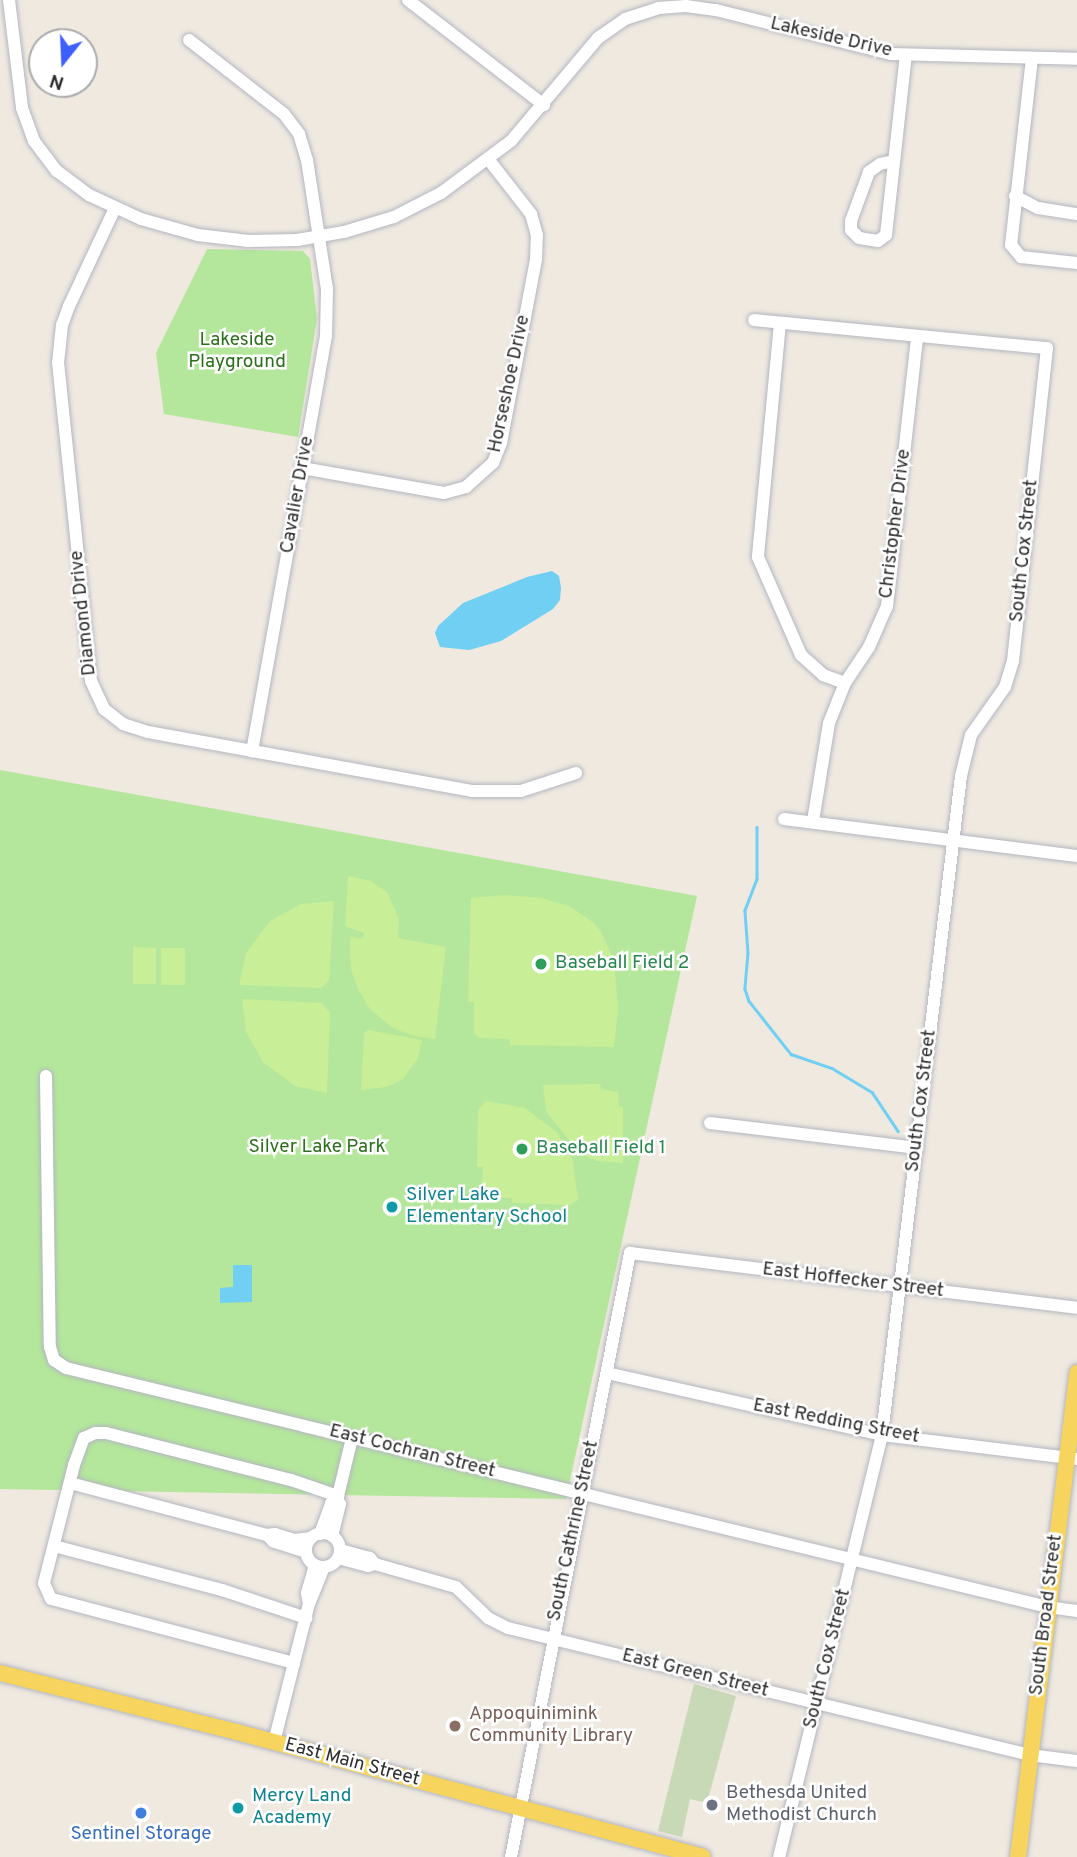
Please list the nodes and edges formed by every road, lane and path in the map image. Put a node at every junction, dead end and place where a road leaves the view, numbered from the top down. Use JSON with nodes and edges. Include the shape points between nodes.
{"nodes":[{"id":1,"x":9,"y":0,"type":"edge"},
{"id":2,"x":408,"y":0,"type":"edge"},
{"id":3,"x":639,"y":6,"type":"edge"},
{"id":4,"x":189,"y":40,"type":"dead end"},
{"id":5,"x":906,"y":55,"type":"junction"},
{"id":6,"x":1032,"y":58,"type":"junction"},
{"id":7,"x":1077,"y":59,"type":"edge"},
{"id":8,"x":544,"y":106,"type":"junction"},
{"id":9,"x":489,"y":160,"type":"junction"},
{"id":10,"x":894,"y":161,"type":"junction"},
{"id":11,"x":1015,"y":195,"type":"junction"},
{"id":12,"x":114,"y":208,"type":"junction"},
{"id":13,"x":1077,"y":214,"type":"edge"},
{"id":14,"x":319,"y":237,"type":"junction"},
{"id":15,"x":1077,"y":263,"type":"edge"},
{"id":16,"x":754,"y":320,"type":"dead end"},
{"id":17,"x":780,"y":323,"type":"junction"},
{"id":18,"x":917,"y":338,"type":"junction"},
{"id":19,"x":302,"y":468,"type":"junction"},
{"id":20,"x":845,"y":682,"type":"junction"},
{"id":21,"x":252,"y":751,"type":"junction"},
{"id":22,"x":576,"y":773,"type":"dead end"},
{"id":23,"x":784,"y":819,"type":"dead end"},
{"id":24,"x":813,"y":821,"type":"junction"},
{"id":25,"x":953,"y":841,"type":"junction"},
{"id":26,"x":1077,"y":856,"type":"edge"},
{"id":27,"x":46,"y":1076,"type":"dead end"},
{"id":28,"x":710,"y":1123,"type":"dead end"},
{"id":29,"x":917,"y":1148,"type":"junction"},
{"id":30,"x":630,"y":1253,"type":"joint"},
{"id":31,"x":901,"y":1286,"type":"junction"},
{"id":32,"x":1077,"y":1308,"type":"edge"},
{"id":33,"x":607,"y":1373,"type":"junction"},
{"id":34,"x":1077,"y":1373,"type":"edge"},
{"id":35,"x":882,"y":1435,"type":"junction"},
{"id":36,"x":352,"y":1437,"type":"junction"},
{"id":37,"x":1072,"y":1458,"type":"edge"},
{"id":38,"x":70,"y":1483,"type":"junction"},
{"id":39,"x":581,"y":1493,"type":"junction"},
{"id":40,"x":337,"y":1498,"type":"junction"},
{"id":41,"x":267,"y":1535,"type":"junction"},
{"id":42,"x":321,"y":1536,"type":"junction"},
{"id":43,"x":54,"y":1546,"type":"junction"},
{"id":44,"x":306,"y":1552,"type":"junction"},
{"id":45,"x":339,"y":1554,"type":"junction"},
{"id":46,"x":852,"y":1559,"type":"junction"},
{"id":47,"x":319,"y":1566,"type":"junction"},
{"id":48,"x":1048,"y":1607,"type":"junction"},
{"id":49,"x":1077,"y":1611,"type":"edge"},
{"id":50,"x":306,"y":1618,"type":"junction"},
{"id":51,"x":552,"y":1639,"type":"junction"},
{"id":52,"x":294,"y":1663,"type":"junction"},
{"id":53,"x":0,"y":1673,"type":"edge"},
{"id":54,"x":817,"y":1703,"type":"junction"},
{"id":55,"x":274,"y":1742,"type":"junction"},
{"id":56,"x":1030,"y":1755,"type":"junction"},
{"id":57,"x":1077,"y":1761,"type":"edge"},
{"id":58,"x":520,"y":1808,"type":"junction"},
{"id":59,"x":511,"y":1857,"type":"edge"},
{"id":60,"x":703,"y":1857,"type":"edge"},
{"id":61,"x":779,"y":1857,"type":"edge"},
{"id":62,"x":1017,"y":1857,"type":"edge"}],
"edges":[{"from":1,"to":12,"type":"street","name":"Lakeside Drive","via":[[18,89],[34,141],[70,182]]},
{"from":2,"to":8,"type":"street"},
{"from":3,"to":5,"type":"street","name":"Lakeside Drive","via":[[701,7],[871,51]]},
{"from":3,"to":8,"type":"street","name":"Lakeside Drive","via":[[598,38]]},
{"from":4,"to":14,"type":"street","name":"Cavalier Drive","via":[[293,124],[304,147]]},
{"from":5,"to":6,"type":"street","name":"Lakeside Drive"},
{"from":5,"to":10,"type":"street"},
{"from":6,"to":7,"type":"street","name":"Lakeside Drive"},
{"from":6,"to":11,"type":"street"},
{"from":8,"to":9,"type":"street","name":"Lakeside Drive"},
{"from":9,"to":14,"type":"street","name":"Lakeside Drive","via":[[412,209]]},
{"from":9,"to":19,"type":"street","name":"Horseshoe Drive","via":[[525,205],[537,235],[494,463],[466,487],[444,493]]},
{"from":10,"to":10,"type":"street","via":[[886,235],[878,241],[859,238],[851,230],[851,220],[869,172]]},
{"from":11,"to":13,"type":"street","via":[[1038,208]]},
{"from":11,"to":15,"type":"street","via":[[1014,251],[1021,257]]},
{"from":12,"to":14,"type":"street","name":"Lakeside Drive","via":[[198,235],[249,241]]},
{"from":12,"to":21,"type":"street","name":"Diamond Drive","via":[[69,306],[59,353],[93,690],[113,718],[135,729]]},
{"from":14,"to":19,"type":"street","name":"Cavalier Drive","via":[[328,313]]},
{"from":16,"to":17,"type":"street"},
{"from":17,"to":18,"type":"street"},
{"from":17,"to":20,"type":"street","via":[[758,557],[801,655],[823,674]]},
{"from":18,"to":20,"type":"street","name":"Christopher Drive","via":[[887,606],[869,647]]},
{"from":18,"to":25,"type":"street","name":"South Cox Street","via":[[1047,348],[1013,661],[1005,687],[971,735]]},
{"from":19,"to":21,"type":"street","name":"Cavalier Drive"},
{"from":20,"to":24,"type":"street","name":"Christopher Drive","via":[[829,723]]},
{"from":21,"to":22,"type":"street","name":"Diamond Drive","via":[[489,793],[537,788]]},
{"from":23,"to":24,"type":"street"},
{"from":24,"to":25,"type":"street"},
{"from":25,"to":26,"type":"street"},
{"from":25,"to":29,"type":"street","name":"South Cox Street"},
{"from":27,"to":36,"type":"street","name":"East Cochran Street","via":[[49,1339],[54,1360],[66,1368]]},
{"from":28,"to":29,"type":"street"},
{"from":29,"to":31,"type":"street","name":"South Cox Street"},
{"from":30,"to":31,"type":"street","name":"East Hoffecker Street"},
{"from":30,"to":33,"type":"street","name":"South Cathrine Street"},
{"from":31,"to":32,"type":"street","name":"East Hoffecker Street"},
{"from":31,"to":35,"type":"street","name":"South Cox Street"},
{"from":33,"to":35,"type":"street","name":"East Redding Street"},
{"from":33,"to":39,"type":"street","name":"South Cathrine Street"},
{"from":34,"to":37,"type":"main road","name":"South Broad Street"},
{"from":35,"to":37,"type":"street","name":"East Redding Street"},
{"from":35,"to":46,"type":"street","name":"South Cox Street"},
{"from":36,"to":39,"type":"street","name":"East Cochran Street"},
{"from":36,"to":40,"type":"street"},
{"from":37,"to":48,"type":"main road","name":"South Broad Street"},
{"from":38,"to":40,"type":"street","via":[[84,1438],[106,1433],[291,1480]]},
{"from":38,"to":41,"type":"street"},
{"from":38,"to":43,"type":"street"},
{"from":39,"to":46,"type":"street","name":"East Cochran Street"},
{"from":39,"to":51,"type":"street","name":"South Cathrine Street"},
{"from":40,"to":42,"type":"street","via":[[340,1504]]},
{"from":41,"to":42,"type":"street","via":[[295,1540]]},
{"from":41,"to":44,"type":"street"},
{"from":42,"to":44,"type":"street"},
{"from":42,"to":45,"type":"street"},
{"from":43,"to":50,"type":"street","via":[[222,1590]]},
{"from":43,"to":52,"type":"street","via":[[44,1583],[51,1599]]},
{"from":44,"to":47,"type":"street"},
{"from":45,"to":47,"type":"street"},
{"from":45,"to":51,"type":"street","name":"East Green Street","via":[[368,1566],[446,1583],[498,1623]]},
{"from":46,"to":48,"type":"street","name":"East Cochran Street"},
{"from":46,"to":54,"type":"street","name":"South Cox Street"},
{"from":47,"to":50,"type":"street","via":[[307,1593]]},
{"from":48,"to":49,"type":"street","name":"East Cochran Street"},
{"from":48,"to":56,"type":"main road","name":"South Broad Street"},
{"from":50,"to":52,"type":"street"},
{"from":51,"to":54,"type":"street","name":"East Green Street"},
{"from":51,"to":58,"type":"street","name":"South Cathrine Street"},
{"from":52,"to":55,"type":"street"},
{"from":53,"to":55,"type":"main road","name":"East Main Street"},
{"from":54,"to":56,"type":"street","name":"East Green Street"},
{"from":54,"to":61,"type":"street","name":"South Cox Street"},
{"from":55,"to":58,"type":"main road","name":"East Main Street"},
{"from":56,"to":57,"type":"street","name":"East Green Street"},
{"from":56,"to":62,"type":"main road","name":"South Broad Street"},
{"from":58,"to":59,"type":"street","name":"South Cathrine Street"},
{"from":58,"to":60,"type":"main road","name":"East Main Street"}]}
